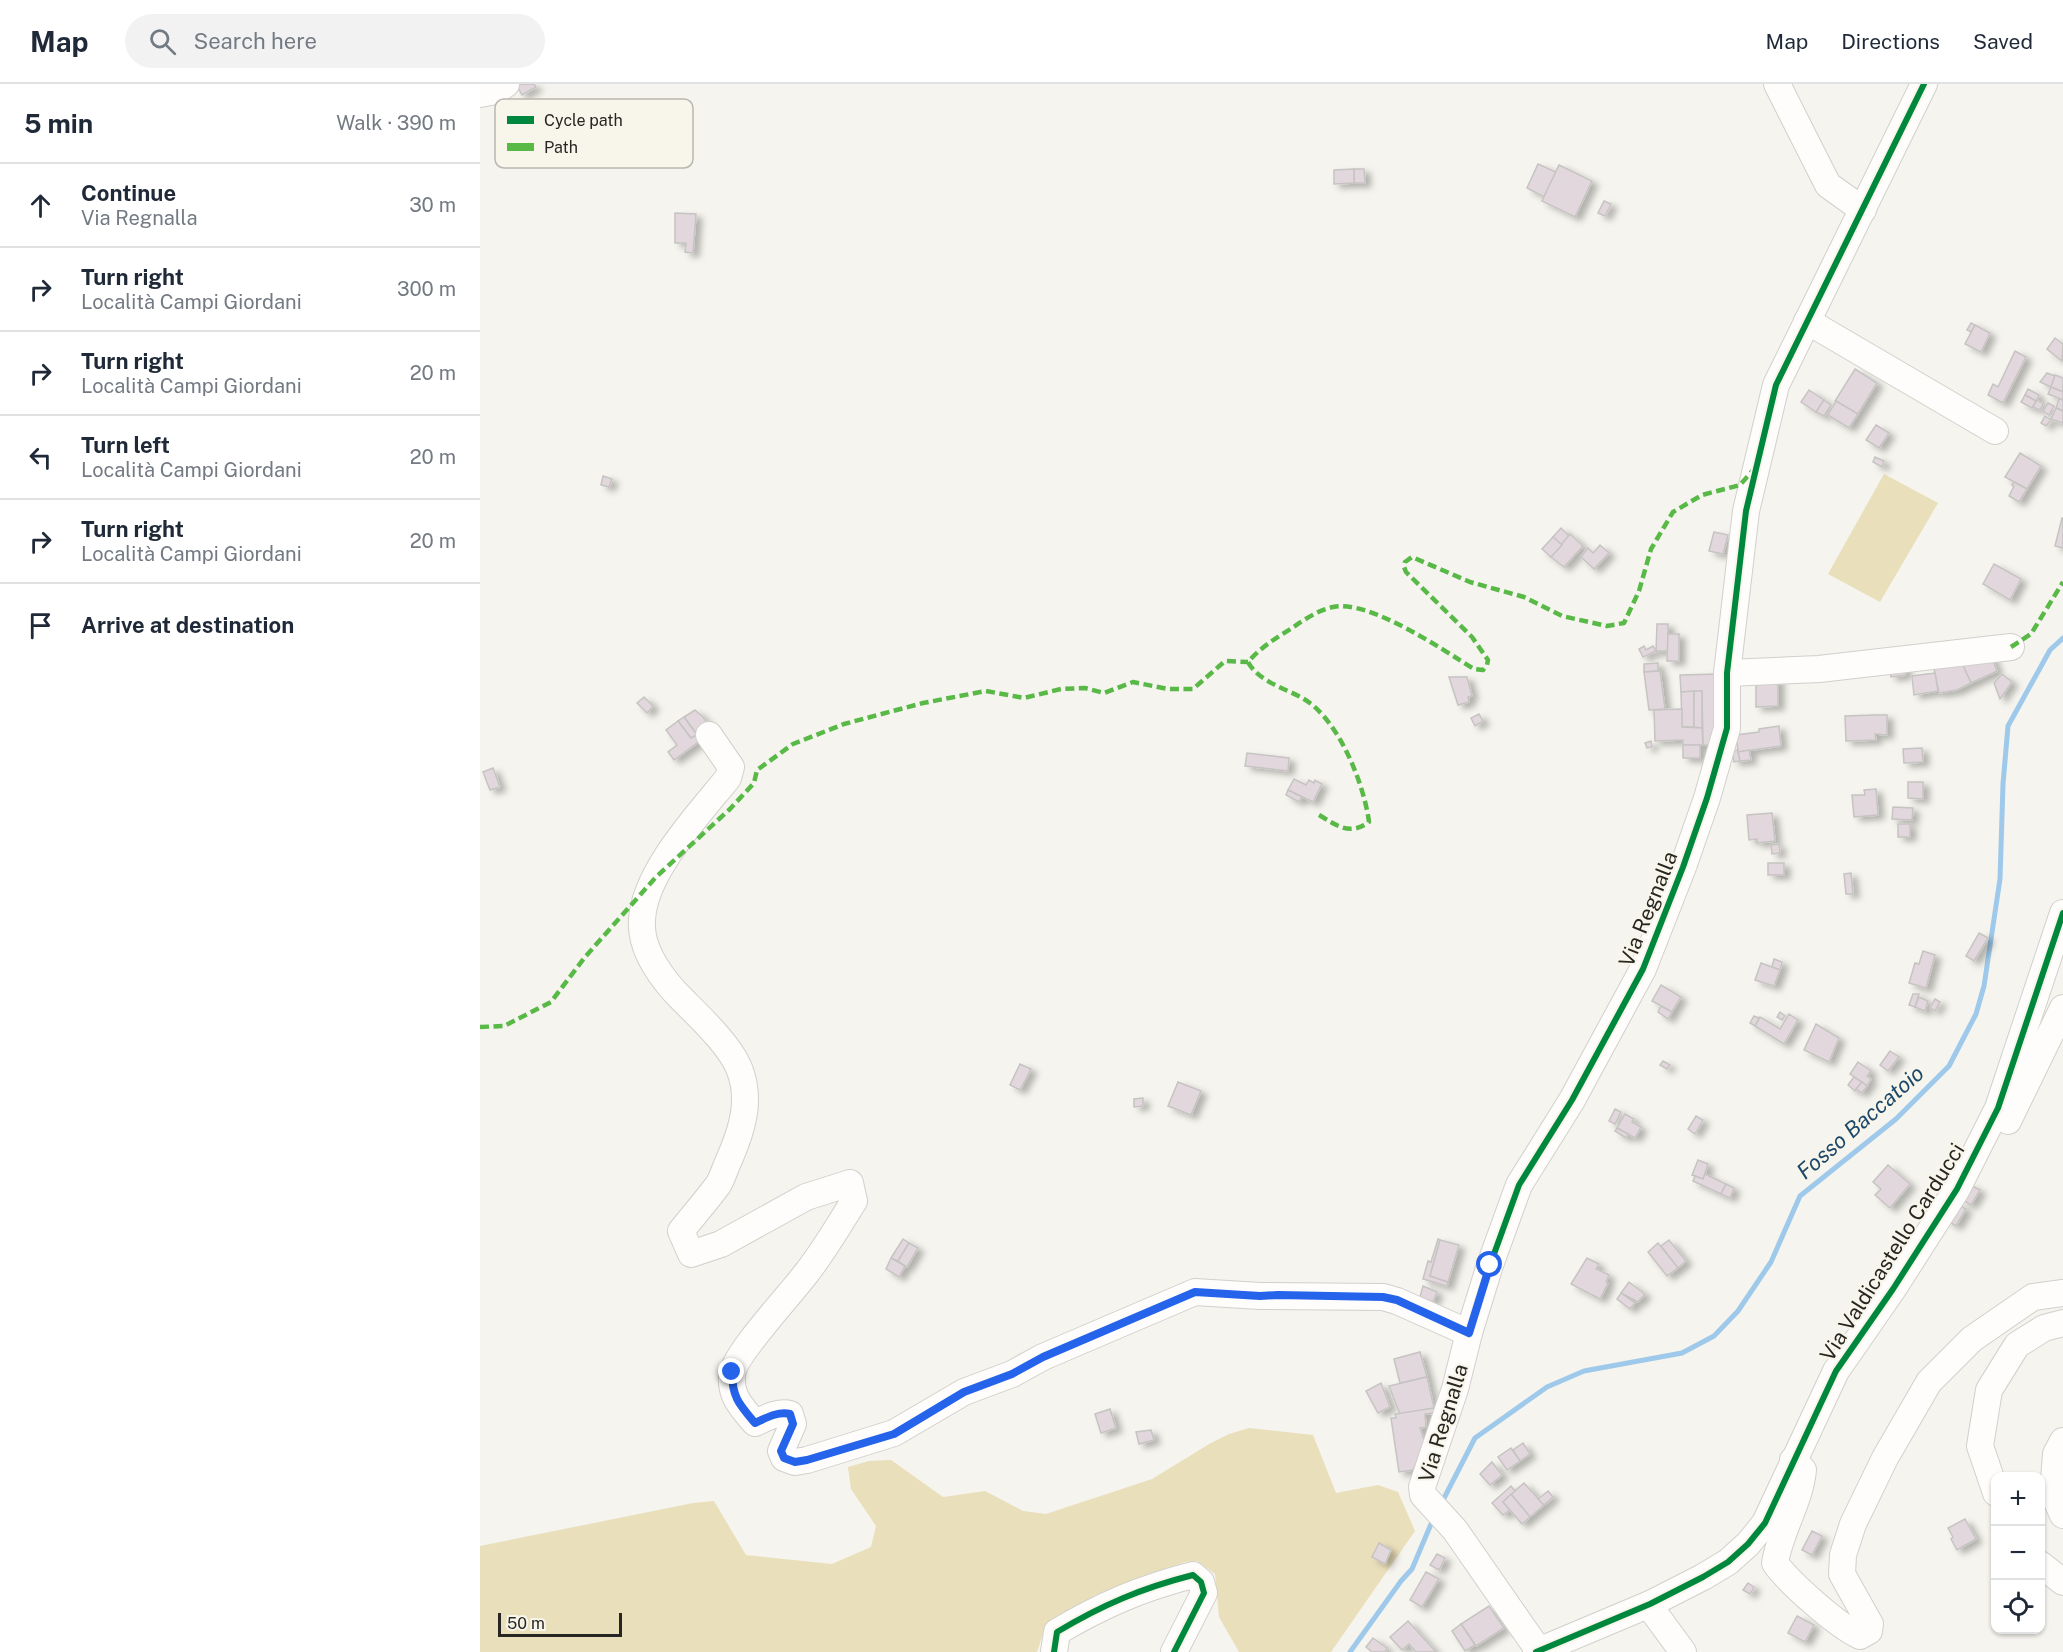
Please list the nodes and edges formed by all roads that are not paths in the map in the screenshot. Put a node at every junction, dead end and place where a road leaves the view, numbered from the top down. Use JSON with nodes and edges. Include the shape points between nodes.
{"nodes":[{"id":1,"x":506,"y":84,"type":"edge"},
{"id":2,"x":1778,"y":84,"type":"edge"},
{"id":3,"x":1923,"y":84,"type":"edge"},
{"id":4,"x":480,"y":94,"type":"edge"},
{"id":5,"x":1863,"y":210,"type":"junction"},
{"id":6,"x":1807,"y":321,"type":"junction"},
{"id":7,"x":1995,"y":431,"type":"dead end"},
{"id":8,"x":2011,"y":647,"type":"dead end"},
{"id":9,"x":1727,"y":672,"type":"junction"},
{"id":10,"x":709,"y":735,"type":"dead end"},
{"id":11,"x":2063,"y":913,"type":"edge"},
{"id":12,"x":2063,"y":1008,"type":"edge"},
{"id":13,"x":1972,"y":1159,"type":"junction"},
{"id":14,"x":2063,"y":1293,"type":"edge"},
{"id":15,"x":2063,"y":1323,"type":"edge"},
{"id":16,"x":1469,"y":1333,"type":"junction"},
{"id":17,"x":2063,"y":1441,"type":"edge"},
{"id":18,"x":1793,"y":1460,"type":"junction"},
{"id":19,"x":1991,"y":1480,"type":"edge"},
{"id":20,"x":2063,"y":1515,"type":"edge"},
{"id":21,"x":2045,"y":1568,"type":"edge"},
{"id":22,"x":2063,"y":1582,"type":"edge"},
{"id":23,"x":1650,"y":1604,"type":"junction"},
{"id":24,"x":1579,"y":1644,"type":"edge"},
{"id":25,"x":1537,"y":1651,"type":"edge"},
{"id":26,"x":1054,"y":1652,"type":"edge"},
{"id":27,"x":1174,"y":1652,"type":"edge"},
{"id":28,"x":1683,"y":1652,"type":"edge"}],
"edges":[{"from":1,"to":4,"type":"street"},
{"from":2,"to":5,"type":"street","via":[[1828,185]]},
{"from":3,"to":5,"type":"street","name":"Via Regnalla"},
{"from":5,"to":6,"type":"street","name":"Via Regnalla"},
{"from":6,"to":7,"type":"street"},
{"from":6,"to":9,"type":"street","name":"Via Regnalla","via":[[1776,385],[1746,511]]},
{"from":8,"to":9,"type":"street","via":[[1819,669]]},
{"from":9,"to":16,"type":"street","name":"Via Regnalla","via":[[1727,728],[1683,867],[1643,969],[1572,1100],[1519,1185]]},
{"from":10,"to":16,"type":"street","via":[[730,767],[728,778],[663,860],[644,903],[641,920],[644,942],[662,977],[716,1035],[738,1067],[746,1093],[736,1143],[719,1183],[681,1231],[691,1254],[721,1244],[806,1197],[850,1183],[854,1202],[808,1271],[741,1354],[732,1372],[732,1390],[738,1404],[755,1423],[775,1414],[790,1414],[793,1424],[781,1451],[784,1458],[795,1462],[807,1460],[894,1434],[964,1392],[1195,1292],[1383,1297]]},
{"from":11,"to":13,"type":"street","name":"Via Valdicastello Carducci","via":[[1998,1108]]},
{"from":12,"to":13,"type":"street","via":[[1994,1150],[1980,1160]]},
{"from":13,"to":18,"type":"street","name":"Via Valdicastello Carducci","via":[[1893,1289],[1836,1371]]},
{"from":14,"to":18,"type":"street","via":[[2033,1297],[1972,1339],[1929,1382],[1871,1486],[1843,1555],[1842,1574],[1870,1624],[1869,1630],[1860,1636],[1784,1577],[1775,1563],[1778,1542],[1802,1485],[1803,1470]]},
{"from":15,"to":19,"type":"street","via":[[2044,1328],[2017,1345],[1989,1390],[1980,1446]]},
{"from":16,"to":25,"type":"street","name":"Via Regnalla","via":[[1422,1487],[1423,1495],[1455,1530]]},
{"from":17,"to":20,"type":"street","via":[[2056,1454],[2053,1493]]},
{"from":18,"to":23,"type":"street","name":"Via Valdicastello Carducci","via":[[1765,1523],[1749,1544],[1728,1562]]},
{"from":21,"to":22,"type":"street"},
{"from":23,"to":24,"type":"street","name":"Via Valdicastello Carducci"},
{"from":23,"to":28,"type":"street"},
{"from":24,"to":25,"type":"street","name":"Via Valdicastello Carducci"},
{"from":26,"to":27,"type":"street","via":[[1057,1632],[1094,1610],[1151,1586],[1192,1575],[1201,1582],[1204,1593]]}]}
